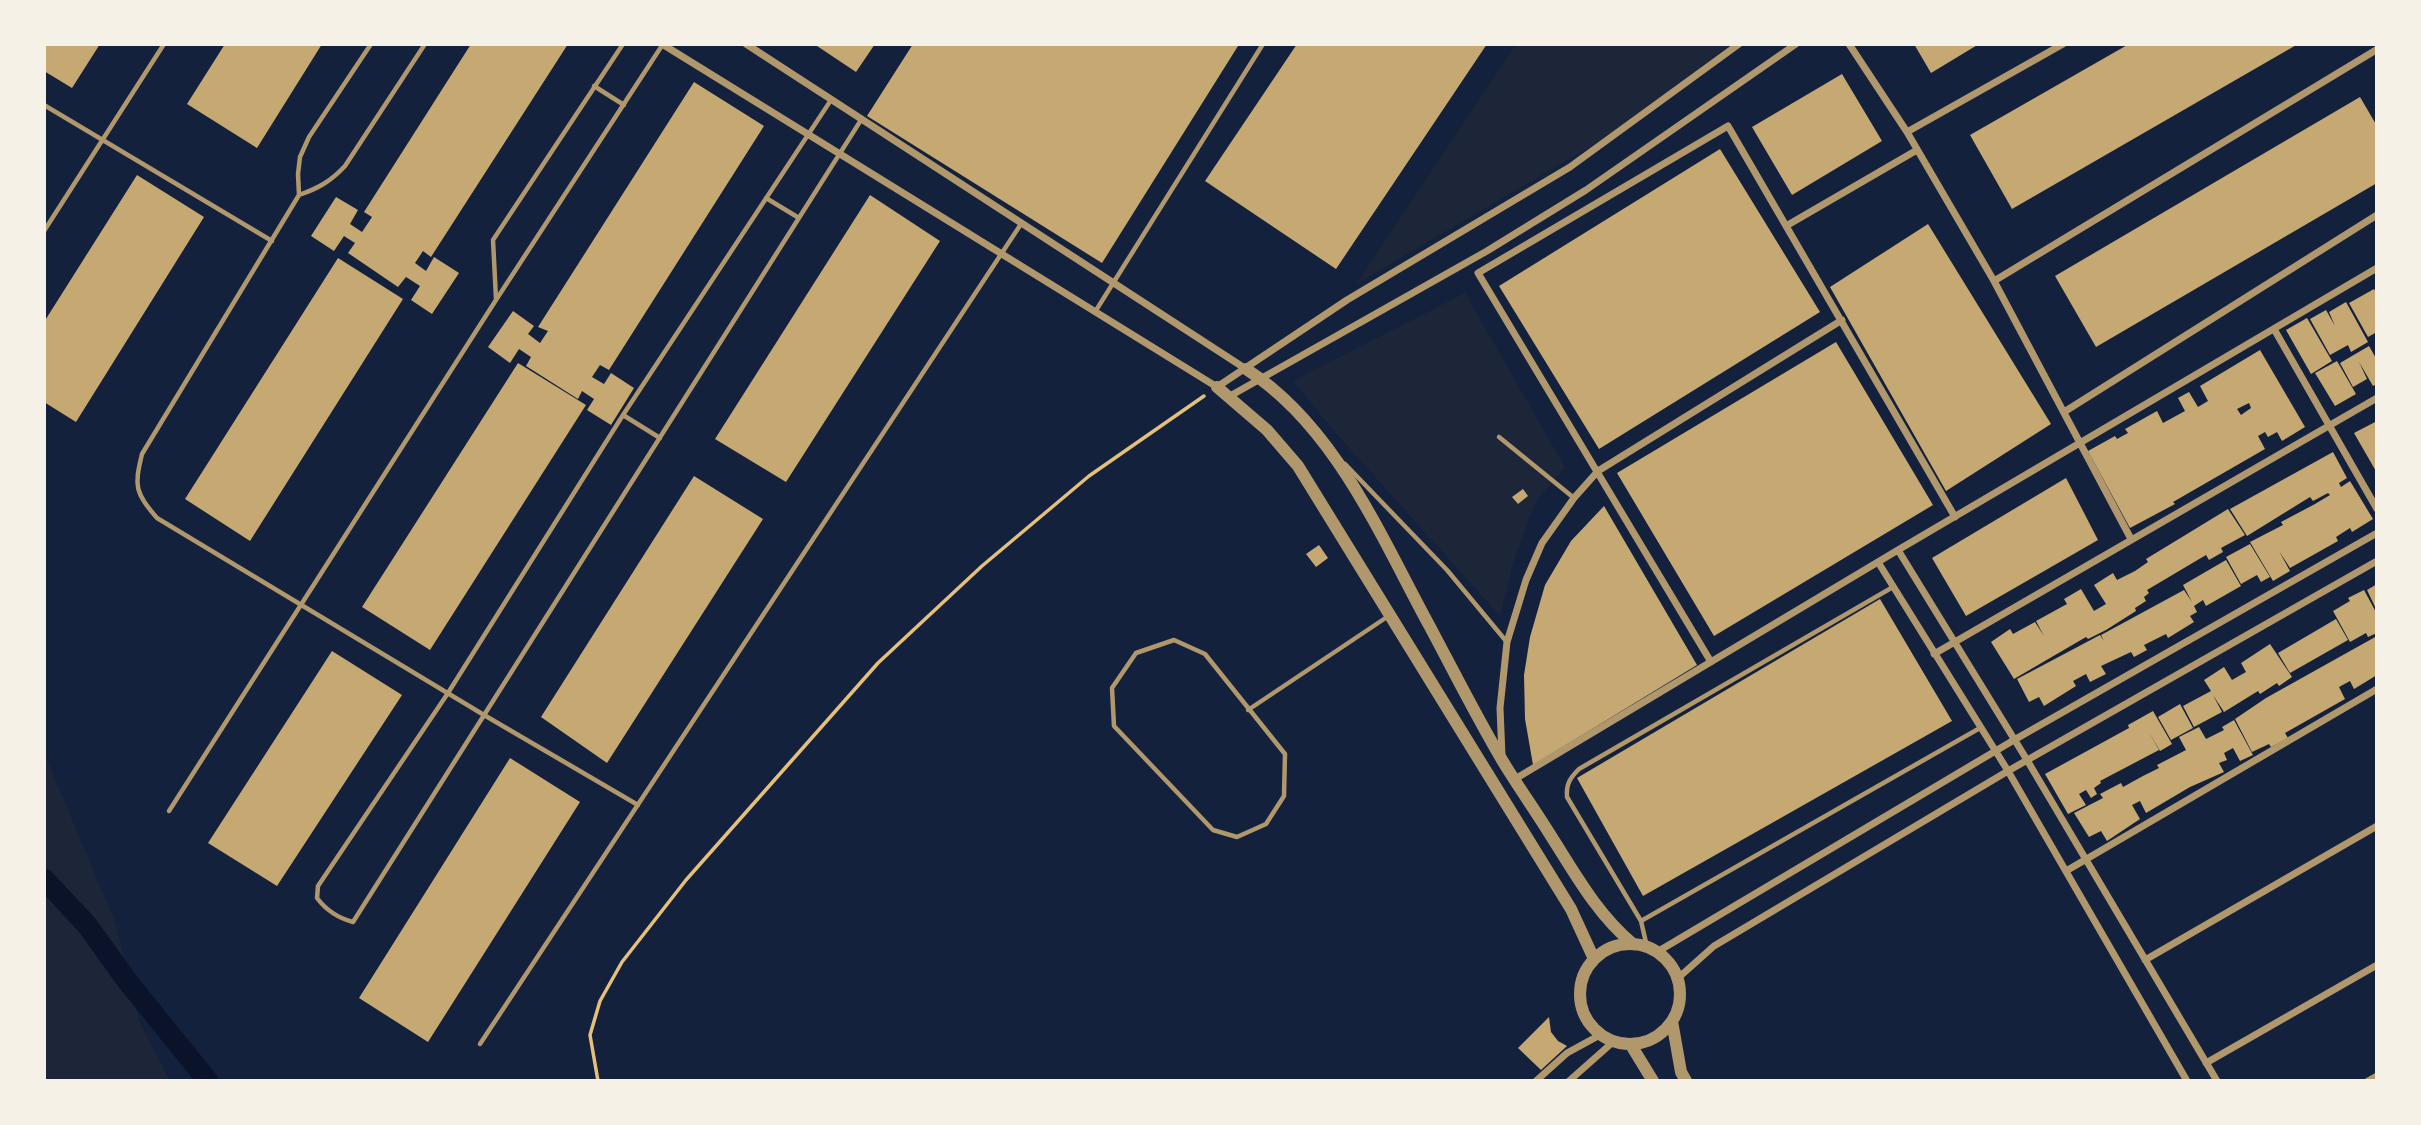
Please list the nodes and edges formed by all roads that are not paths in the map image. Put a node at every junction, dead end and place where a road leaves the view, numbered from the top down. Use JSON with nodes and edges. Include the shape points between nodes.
{"nodes":[{"id":1,"x":164,"y":44,"type":"edge"},
{"id":2,"x":371,"y":44,"type":"edge"},
{"id":3,"x":425,"y":44,"type":"edge"},
{"id":4,"x":623,"y":44,"type":"edge"},
{"id":5,"x":663,"y":44,"type":"edge"},
{"id":6,"x":747,"y":44,"type":"edge"},
{"id":7,"x":1264,"y":44,"type":"edge"},
{"id":8,"x":1740,"y":44,"type":"edge"},
{"id":9,"x":1796,"y":44,"type":"edge"},
{"id":10,"x":1849,"y":44,"type":"edge"},
{"id":11,"x":2063,"y":44,"type":"edge"},
{"id":12,"x":2375,"y":49,"type":"edge"},
{"id":13,"x":594,"y":86,"type":"junction"},
{"id":14,"x":831,"y":99,"type":"junction"},
{"id":15,"x":44,"y":105,"type":"edge"},
{"id":16,"x":624,"y":105,"type":"junction"},
{"id":17,"x":862,"y":119,"type":"junction"},
{"id":18,"x":1907,"y":132,"type":"junction"},
{"id":19,"x":808,"y":134,"type":"junction"},
{"id":20,"x":102,"y":140,"type":"junction"},
{"id":21,"x":1917,"y":150,"type":"junction"},
{"id":22,"x":840,"y":154,"type":"junction"},
{"id":23,"x":299,"y":195,"type":"junction"},
{"id":24,"x":766,"y":198,"type":"junction"},
{"id":25,"x":2377,"y":215,"type":"edge"},
{"id":26,"x":799,"y":218,"type":"junction"},
{"id":27,"x":1021,"y":223,"type":"junction"},
{"id":28,"x":1786,"y":226,"type":"junction"},
{"id":29,"x":44,"y":230,"type":"edge"},
{"id":30,"x":272,"y":241,"type":"junction"},
{"id":31,"x":1002,"y":253,"type":"junction"},
{"id":32,"x":2377,"y":268,"type":"edge"},
{"id":33,"x":1994,"y":281,"type":"junction"},
{"id":34,"x":1113,"y":283,"type":"junction"},
{"id":35,"x":496,"y":300,"type":"junction"},
{"id":36,"x":1095,"y":312,"type":"junction"},
{"id":37,"x":1842,"y":320,"type":"junction"},
{"id":38,"x":2274,"y":329,"type":"junction"},
{"id":39,"x":1246,"y":369,"type":"junction"},
{"id":40,"x":1260,"y":378,"type":"junction"},
{"id":41,"x":1217,"y":387,"type":"junction"},
{"id":42,"x":1230,"y":396,"type":"junction"},
{"id":43,"x":2377,"y":398,"type":"edge"},
{"id":44,"x":2064,"y":412,"type":"junction"},
{"id":45,"x":623,"y":415,"type":"junction"},
{"id":46,"x":2329,"y":425,"type":"junction"},
{"id":47,"x":1499,"y":437,"type":"dead end"},
{"id":48,"x":660,"y":438,"type":"junction"},
{"id":49,"x":1321,"y":439,"type":"junction"},
{"id":50,"x":2079,"y":444,"type":"junction"},
{"id":51,"x":1598,"y":471,"type":"junction"},
{"id":52,"x":1574,"y":498,"type":"junction"},
{"id":53,"x":2377,"y":509,"type":"edge"},
{"id":54,"x":1955,"y":517,"type":"junction"},
{"id":55,"x":2377,"y":533,"type":"edge"},
{"id":56,"x":2131,"y":538,"type":"junction"},
{"id":57,"x":1898,"y":550,"type":"junction"},
{"id":58,"x":2377,"y":561,"type":"edge"},
{"id":59,"x":1878,"y":562,"type":"junction"},
{"id":60,"x":1893,"y":587,"type":"junction"},
{"id":61,"x":302,"y":604,"type":"junction"},
{"id":62,"x":1390,"y":615,"type":"junction"},
{"id":63,"x":1507,"y":642,"type":"junction"},
{"id":64,"x":1955,"y":642,"type":"junction"},
{"id":65,"x":1934,"y":654,"type":"junction"},
{"id":66,"x":1711,"y":662,"type":"junction"},
{"id":67,"x":2377,"y":689,"type":"edge"},
{"id":68,"x":448,"y":693,"type":"junction"},
{"id":69,"x":1248,"y":710,"type":"junction"},
{"id":70,"x":484,"y":715,"type":"junction"},
{"id":71,"x":1980,"y":728,"type":"junction"},
{"id":72,"x":2014,"y":740,"type":"junction"},
{"id":73,"x":1994,"y":752,"type":"junction"},
{"id":74,"x":1502,"y":759,"type":"junction"},
{"id":75,"x":2027,"y":760,"type":"junction"},
{"id":76,"x":2008,"y":771,"type":"junction"},
{"id":77,"x":1515,"y":779,"type":"junction"},
{"id":78,"x":638,"y":805,"type":"junction"},
{"id":79,"x":169,"y":811,"type":"dead end"},
{"id":80,"x":2377,"y":826,"type":"edge"},
{"id":81,"x":2086,"y":860,"type":"junction"},
{"id":82,"x":2066,"y":871,"type":"junction"},
{"id":83,"x":1641,"y":921,"type":"junction"},
{"id":84,"x":1646,"y":948,"type":"junction"},
{"id":85,"x":1594,"y":959,"type":"junction"},
{"id":86,"x":2145,"y":960,"type":"junction"},
{"id":87,"x":2377,"y":965,"type":"edge"},
{"id":88,"x":1677,"y":979,"type":"junction"},
{"id":89,"x":1672,"y":1021,"type":"junction"},
{"id":90,"x":1600,"y":1035,"type":"junction"},
{"id":91,"x":1613,"y":1042,"type":"junction"},
{"id":92,"x":480,"y":1044,"type":"dead end"},
{"id":93,"x":1631,"y":1045,"type":"junction"},
{"id":94,"x":2206,"y":1063,"type":"junction"},
{"id":95,"x":2377,"y":1076,"type":"edge"},
{"id":96,"x":1536,"y":1081,"type":"edge"},
{"id":97,"x":1569,"y":1081,"type":"edge"},
{"id":98,"x":1653,"y":1081,"type":"edge"},
{"id":99,"x":1686,"y":1081,"type":"edge"},
{"id":100,"x":2187,"y":1081,"type":"edge"},
{"id":101,"x":2217,"y":1081,"type":"edge"},
{"id":102,"x":2368,"y":1081,"type":"edge"}],
"edges":[{"from":1,"to":20,"type":"lane"},
{"from":2,"to":23,"type":"lane","via":[[309,137],[300,157]]},
{"from":3,"to":23,"type":"lane","via":[[345,166],[319,188]]},
{"from":4,"to":13,"type":"lane"},
{"from":5,"to":16,"type":"lane"},
{"from":5,"to":19,"type":"street"},
{"from":6,"to":14,"type":"street"},
{"from":7,"to":34,"type":"lane"},
{"from":8,"to":39,"type":"street","via":[[1570,167],[1347,300]]},
{"from":9,"to":40,"type":"street","via":[[1586,190]]},
{"from":10,"to":18,"type":"street"},
{"from":11,"to":18,"type":"street"},
{"from":12,"to":33,"type":"street"},
{"from":13,"to":16,"type":"lane"},
{"from":13,"to":35,"type":"lane","via":[[494,240]]},
{"from":14,"to":17,"type":"street"},
{"from":14,"to":19,"type":"lane"},
{"from":15,"to":20,"type":"lane"},
{"from":16,"to":35,"type":"lane"},
{"from":17,"to":22,"type":"lane"},
{"from":17,"to":27,"type":"street"},
{"from":18,"to":21,"type":"street"},
{"from":19,"to":22,"type":"street"},
{"from":19,"to":24,"type":"lane"},
{"from":20,"to":29,"type":"lane"},
{"from":20,"to":30,"type":"lane"},
{"from":21,"to":28,"type":"street"},
{"from":21,"to":33,"type":"street"},
{"from":22,"to":26,"type":"lane"},
{"from":22,"to":31,"type":"street"},
{"from":23,"to":30,"type":"lane"},
{"from":24,"to":26,"type":"lane"},
{"from":24,"to":45,"type":"lane"},
{"from":25,"to":44,"type":"street"},
{"from":26,"to":48,"type":"lane"},
{"from":27,"to":31,"type":"lane"},
{"from":27,"to":34,"type":"street"},
{"from":28,"to":37,"type":"street"},
{"from":28,"to":51,"type":"street","via":[[1728,126],[1478,273]]},
{"from":30,"to":61,"type":"lane","via":[[142,454],[136,478],[140,499],[157,518]]},
{"from":31,"to":36,"type":"street"},
{"from":31,"to":78,"type":"lane"},
{"from":32,"to":38,"type":"street"},
{"from":33,"to":44,"type":"street"},
{"from":34,"to":36,"type":"lane"},
{"from":34,"to":39,"type":"street"},
{"from":35,"to":61,"type":"lane"},
{"from":36,"to":41,"type":"street"},
{"from":37,"to":51,"type":"street"},
{"from":37,"to":54,"type":"street"},
{"from":38,"to":46,"type":"street"},
{"from":38,"to":50,"type":"street"},
{"from":39,"to":40,"type":"street"},
{"from":39,"to":41,"type":"street"},
{"from":40,"to":42,"type":"street"},
{"from":40,"to":49,"type":"street"},
{"from":41,"to":42,"type":"street"},
{"from":42,"to":62,"type":"street","via":[[1298,466]]},
{"from":43,"to":46,"type":"street"},
{"from":44,"to":50,"type":"street"},
{"from":45,"to":48,"type":"lane"},
{"from":45,"to":68,"type":"lane"},
{"from":46,"to":53,"type":"street"},
{"from":46,"to":56,"type":"street"},
{"from":47,"to":52,"type":"lane"},
{"from":48,"to":70,"type":"lane"},
{"from":49,"to":63,"type":"lane","via":[[1447,570]]},
{"from":49,"to":74,"type":"street","via":[[1361,501]]},
{"from":50,"to":54,"type":"street"},
{"from":50,"to":56,"type":"street"},
{"from":51,"to":52,"type":"street"},
{"from":51,"to":66,"type":"street"},
{"from":52,"to":63,"type":"street","via":[[1542,543]]},
{"from":54,"to":57,"type":"street"},
{"from":55,"to":72,"type":"street"},
{"from":56,"to":64,"type":"street"},
{"from":57,"to":59,"type":"street"},
{"from":57,"to":64,"type":"street"},
{"from":58,"to":75,"type":"street"},
{"from":59,"to":60,"type":"street"},
{"from":59,"to":66,"type":"street"},
{"from":60,"to":65,"type":"street"},
{"from":60,"to":83,"type":"lane","via":[[1579,769],[1571,778],[1567,797]]},
{"from":61,"to":68,"type":"lane"},
{"from":61,"to":79,"type":"lane"},
{"from":62,"to":69,"type":"lane"},
{"from":62,"to":85,"type":"street","via":[[1571,909]]},
{"from":63,"to":74,"type":"street","via":[[1500,708]]},
{"from":64,"to":65,"type":"street"},
{"from":64,"to":72,"type":"street"},
{"from":65,"to":71,"type":"street"},
{"from":66,"to":77,"type":"street"},
{"from":67,"to":81,"type":"street"},
{"from":68,"to":70,"type":"lane"},
{"from":68,"to":70,"type":"lane","via":[[318,886],[317,898],[343,919],[353,922]]},
{"from":69,"to":69,"type":"lane","via":[[1205,654],[1174,640],[1136,653],[1112,688],[1114,726],[1213,830],[1237,837],[1266,824],[1284,796],[1285,754]]},
{"from":70,"to":78,"type":"lane"},
{"from":71,"to":73,"type":"street"},
{"from":71,"to":83,"type":"lane"},
{"from":72,"to":73,"type":"street"},
{"from":72,"to":75,"type":"street"},
{"from":73,"to":76,"type":"street"},
{"from":73,"to":84,"type":"street"},
{"from":74,"to":77,"type":"street"},
{"from":75,"to":76,"type":"street"},
{"from":75,"to":81,"type":"street"},
{"from":76,"to":82,"type":"street"},
{"from":76,"to":88,"type":"street","via":[[1714,946]]},
{"from":77,"to":84,"type":"street","via":[[1612,926]]},
{"from":78,"to":92,"type":"lane"},
{"from":80,"to":86,"type":"street"},
{"from":81,"to":82,"type":"street"},
{"from":81,"to":86,"type":"street"},
{"from":82,"to":100,"type":"street"},
{"from":83,"to":84,"type":"lane"},
{"from":84,"to":85,"type":"street","via":[[1619,946]]},
{"from":84,"to":88,"type":"street","via":[[1673,969]]},
{"from":85,"to":90,"type":"street","via":[[1584,974],[1581,1007]]},
{"from":86,"to":94,"type":"street"},
{"from":87,"to":94,"type":"street"},
{"from":88,"to":89,"type":"street","via":[[1680,993]]},
{"from":89,"to":93,"type":"street","via":[[1661,1033]]},
{"from":89,"to":99,"type":"street"},
{"from":90,"to":91,"type":"street"},
{"from":90,"to":96,"type":"street","via":[[1567,1053]]},
{"from":91,"to":93,"type":"street"},
{"from":91,"to":97,"type":"street"},
{"from":93,"to":98,"type":"street"},
{"from":94,"to":101,"type":"street"},
{"from":95,"to":102,"type":"street"}]}
